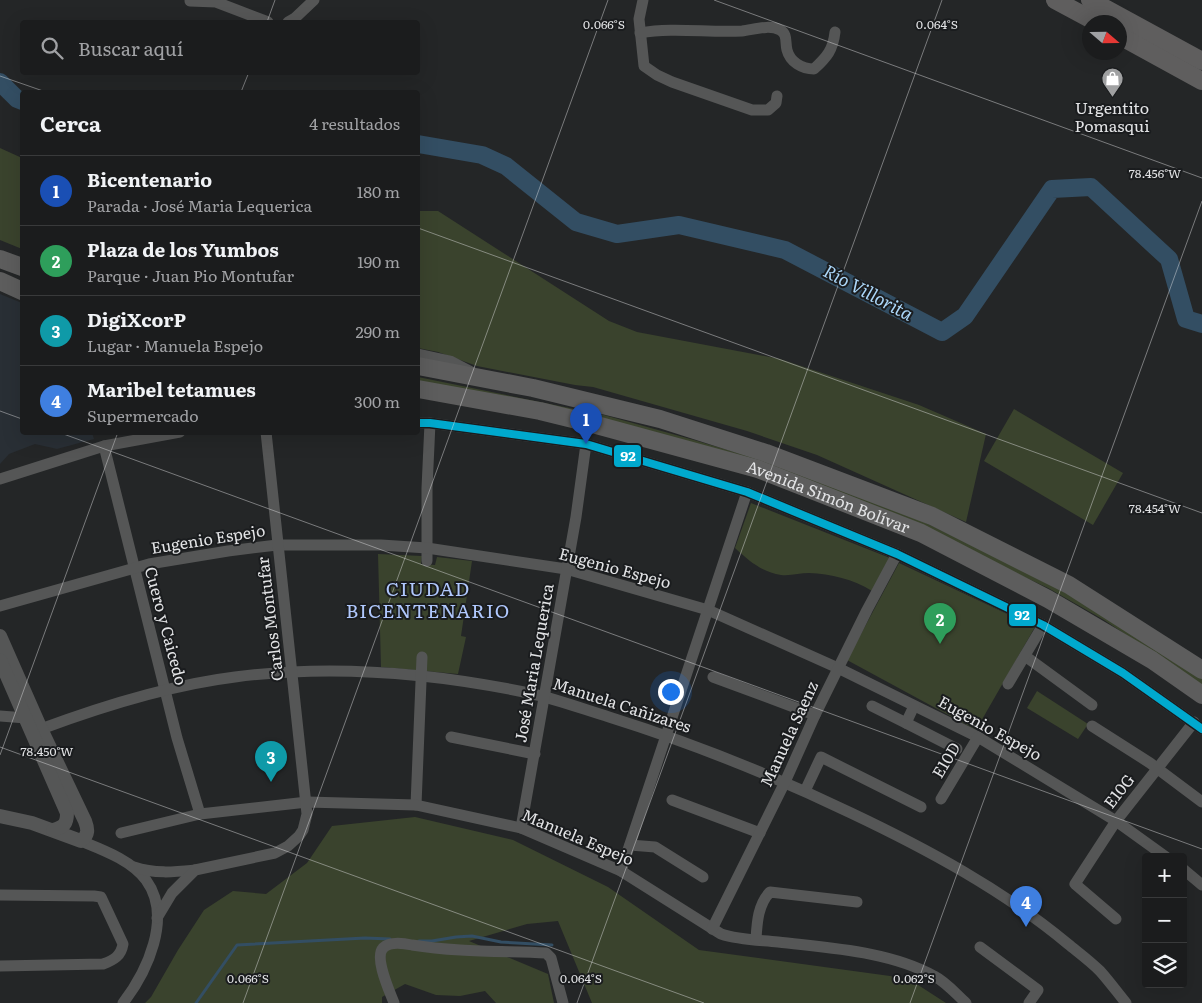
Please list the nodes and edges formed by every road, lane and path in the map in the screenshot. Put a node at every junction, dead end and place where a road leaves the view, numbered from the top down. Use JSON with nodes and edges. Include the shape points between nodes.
{"nodes":[{"id":1,"x":314,"y":0,"type":"edge"},
{"id":2,"x":643,"y":0,"type":"edge"},
{"id":3,"x":1056,"y":0,"type":"edge"},
{"id":4,"x":1090,"y":0,"type":"edge"},
{"id":5,"x":190,"y":1,"type":"edge"},
{"id":6,"x":1083,"y":15,"type":"edge"},
{"id":7,"x":263,"y":20,"type":"edge"},
{"id":8,"x":292,"y":20,"type":"edge"},
{"id":9,"x":835,"y":32,"type":"dead end"},
{"id":10,"x":640,"y":33,"type":"junction"},
{"id":11,"x":1127,"y":40,"type":"edge"},
{"id":12,"x":1202,"y":61,"type":"edge"},
{"id":13,"x":1202,"y":81,"type":"edge"},
{"id":14,"x":777,"y":96,"type":"dead end"},
{"id":15,"x":0,"y":258,"type":"edge"},
{"id":16,"x":20,"y":266,"type":"edge"},
{"id":17,"x":0,"y":282,"type":"edge"},
{"id":18,"x":20,"y":290,"type":"edge"},
{"id":19,"x":420,"y":354,"type":"edge"},
{"id":20,"x":420,"y":366,"type":"edge"},
{"id":21,"x":481,"y":378,"type":"junction"},
{"id":22,"x":420,"y":389,"type":"edge"},
{"id":23,"x":420,"y":423,"type":"edge"},
{"id":24,"x":430,"y":423,"type":"junction"},
{"id":25,"x":164,"y":435,"type":"edge"},
{"id":26,"x":266,"y":435,"type":"edge"},
{"id":27,"x":586,"y":444,"type":"junction"},
{"id":28,"x":104,"y":446,"type":"junction"},
{"id":29,"x":0,"y":479,"type":"edge"},
{"id":30,"x":747,"y":492,"type":"junction"},
{"id":31,"x":277,"y":545,"type":"junction"},
{"id":32,"x":427,"y":548,"type":"junction"},
{"id":33,"x":897,"y":554,"type":"junction"},
{"id":34,"x":427,"y":560,"type":"dead end"},
{"id":35,"x":134,"y":568,"type":"junction"},
{"id":36,"x":566,"y":569,"type":"junction"},
{"id":37,"x":0,"y":606,"type":"edge"},
{"id":38,"x":708,"y":610,"type":"junction"},
{"id":39,"x":1043,"y":625,"type":"junction"},
{"id":40,"x":0,"y":636,"type":"edge"},
{"id":41,"x":422,"y":656,"type":"dead end"},
{"id":42,"x":1025,"y":656,"type":"junction"},
{"id":43,"x":0,"y":660,"type":"edge"},
{"id":44,"x":838,"y":668,"type":"junction"},
{"id":45,"x":1202,"y":670,"type":"edge"},
{"id":46,"x":293,"y":671,"type":"junction"},
{"id":47,"x":420,"y":675,"type":"junction"},
{"id":48,"x":713,"y":677,"type":"dead end"},
{"id":49,"x":1008,"y":684,"type":"dead end"},
{"id":50,"x":166,"y":690,"type":"junction"},
{"id":51,"x":1202,"y":695,"type":"edge"},
{"id":52,"x":544,"y":697,"type":"junction"},
{"id":53,"x":1092,"y":705,"type":"dead end"},
{"id":54,"x":872,"y":706,"type":"dead end"},
{"id":55,"x":914,"y":706,"type":"junction"},
{"id":56,"x":815,"y":715,"type":"junction"},
{"id":57,"x":0,"y":716,"type":"edge"},
{"id":58,"x":26,"y":718,"type":"junction"},
{"id":59,"x":906,"y":723,"type":"junction"},
{"id":60,"x":1198,"y":725,"type":"edge"},
{"id":61,"x":1092,"y":726,"type":"dead end"},
{"id":62,"x":41,"y":730,"type":"junction"},
{"id":63,"x":665,"y":734,"type":"junction"},
{"id":64,"x":451,"y":737,"type":"dead end"},
{"id":65,"x":978,"y":738,"type":"junction"},
{"id":66,"x":957,"y":749,"type":"dead end"},
{"id":67,"x":535,"y":754,"type":"junction"},
{"id":68,"x":1157,"y":769,"type":"junction"},
{"id":69,"x":785,"y":782,"type":"junction"},
{"id":70,"x":805,"y":791,"type":"junction"},
{"id":71,"x":941,"y":799,"type":"dead end"},
{"id":72,"x":672,"y":800,"type":"dead end"},
{"id":73,"x":307,"y":802,"type":"junction"},
{"id":74,"x":1202,"y":802,"type":"edge"},
{"id":75,"x":416,"y":805,"type":"junction"},
{"id":76,"x":921,"y":807,"type":"dead end"},
{"id":77,"x":200,"y":814,"type":"junction"},
{"id":78,"x":0,"y":816,"type":"edge"},
{"id":79,"x":1116,"y":821,"type":"junction"},
{"id":80,"x":522,"y":828,"type":"junction"},
{"id":81,"x":53,"y":830,"type":"junction"},
{"id":82,"x":120,"y":833,"type":"dead end"},
{"id":83,"x":760,"y":833,"type":"junction"},
{"id":84,"x":84,"y":839,"type":"junction"},
{"id":85,"x":630,"y":845,"type":"junction"},
{"id":86,"x":1160,"y":853,"type":"edge"},
{"id":87,"x":132,"y":867,"type":"junction"},
{"id":88,"x":195,"y":870,"type":"junction"},
{"id":89,"x":621,"y":871,"type":"junction"},
{"id":90,"x":1187,"y":873,"type":"edge"},
{"id":91,"x":704,"y":877,"type":"dead end"},
{"id":92,"x":1202,"y":885,"type":"edge"},
{"id":93,"x":0,"y":895,"type":"edge"},
{"id":94,"x":857,"y":902,"type":"dead end"},
{"id":95,"x":157,"y":918,"type":"junction"},
{"id":96,"x":1116,"y":919,"type":"dead end"},
{"id":97,"x":712,"y":929,"type":"junction"},
{"id":98,"x":756,"y":939,"type":"junction"},
{"id":99,"x":980,"y":947,"type":"dead end"},
{"id":100,"x":0,"y":966,"type":"edge"},
{"id":101,"x":123,"y":1003,"type":"edge"},
{"id":102,"x":394,"y":1003,"type":"edge"},
{"id":103,"x":563,"y":1003,"type":"edge"},
{"id":104,"x":966,"y":1003,"type":"edge"},
{"id":105,"x":1029,"y":1003,"type":"edge"},
{"id":106,"x":1126,"y":1003,"type":"edge"}],
"edges":[{"from":1,"to":8,"type":"street"},
{"from":2,"to":10,"type":"street"},
{"from":3,"to":6,"type":"main road"},
{"from":4,"to":12,"type":"main road"},
{"from":5,"to":7,"type":"street","via":[[216,2]]},
{"from":9,"to":10,"type":"street","via":[[826,58],[814,69],[800,67],[790,57],[786,37],[773,27],[740,31]]},
{"from":10,"to":14,"type":"street","via":[[644,66],[672,82],[752,110],[768,110],[776,103]]},
{"from":11,"to":13,"type":"main road"},
{"from":15,"to":16,"type":"highway"},
{"from":17,"to":18,"type":"highway"},
{"from":19,"to":21,"type":"street","via":[[450,361]]},
{"from":20,"to":21,"type":"highway","name":"Avenida Simón Bolívar"},
{"from":21,"to":45,"type":"highway","name":"Avenida Simón Bolívar","via":[[660,419],[766,453],[932,516],[1068,585]]},
{"from":22,"to":51,"type":"highway","name":"Avenida Simón Bolívar","via":[[540,411],[776,476],[929,537],[1048,599],[1152,660]]},
{"from":23,"to":24,"type":"street"},
{"from":24,"to":27,"type":"street"},
{"from":24,"to":32,"type":"street"},
{"from":25,"to":28,"type":"street"},
{"from":26,"to":31,"type":"street","name":"Carlos Montufar"},
{"from":27,"to":30,"type":"street"},
{"from":27,"to":36,"type":"street","name":"José Maria Lequerica"},
{"from":28,"to":29,"type":"street"},
{"from":28,"to":35,"type":"street","name":"Cuero y Caicedo"},
{"from":30,"to":33,"type":"street"},
{"from":30,"to":38,"type":"street"},
{"from":31,"to":32,"type":"street","name":"Eugenio Espejo"},
{"from":31,"to":35,"type":"street","name":"Eugenio Espejo"},
{"from":31,"to":46,"type":"street","name":"Carlos Montufar"},
{"from":32,"to":34,"type":"street"},
{"from":32,"to":36,"type":"street","name":"Eugenio Espejo"},
{"from":33,"to":39,"type":"street"},
{"from":33,"to":44,"type":"street","name":"Manuela Saenz"},
{"from":35,"to":37,"type":"street","name":"Eugenio Espejo"},
{"from":35,"to":50,"type":"street","name":"Cuero y Caicedo"},
{"from":36,"to":38,"type":"street","name":"Eugenio Espejo"},
{"from":36,"to":52,"type":"street","name":"José Maria Lequerica"},
{"from":38,"to":44,"type":"street","name":"Eugenio Espejo"},
{"from":38,"to":63,"type":"street"},
{"from":39,"to":42,"type":"street"},
{"from":39,"to":60,"type":"street","via":[[1124,673]]},
{"from":40,"to":62,"type":"street"},
{"from":41,"to":47,"type":"street"},
{"from":42,"to":49,"type":"street"},
{"from":42,"to":53,"type":"street"},
{"from":43,"to":58,"type":"street"},
{"from":44,"to":55,"type":"street","name":"Eugenio Espejo"},
{"from":44,"to":56,"type":"street","name":"Manuela Saenz"},
{"from":46,"to":47,"type":"street","name":"Manuela Cañizares"},
{"from":46,"to":50,"type":"street","name":"Manuela Cañizares","via":[[231,677]]},
{"from":46,"to":73,"type":"street","name":"Carlos Montufar"},
{"from":47,"to":52,"type":"street","name":"Manuela Cañizares","via":[[481,683]]},
{"from":47,"to":75,"type":"street"},
{"from":48,"to":56,"type":"street"},
{"from":50,"to":62,"type":"street","name":"Manuela Cañizares","via":[[101,708]]},
{"from":50,"to":77,"type":"street","name":"Cuero y Caicedo"},
{"from":52,"to":63,"type":"street","name":"Manuela Cañizares"},
{"from":52,"to":67,"type":"street","name":"José Maria Lequerica"},
{"from":54,"to":59,"type":"street"},
{"from":55,"to":59,"type":"street"},
{"from":55,"to":65,"type":"street","name":"Eugenio Espejo"},
{"from":56,"to":69,"type":"street","name":"Manuela Saenz"},
{"from":57,"to":58,"type":"street"},
{"from":58,"to":81,"type":"street","via":[[67,813],[67,822],[62,828]]},
{"from":59,"to":66,"type":"street"},
{"from":60,"to":68,"type":"street","name":"E10G"},
{"from":61,"to":68,"type":"street"},
{"from":62,"to":84,"type":"street","via":[[85,821],[88,832]]},
{"from":63,"to":69,"type":"street","name":"Manuela Cañizares"},
{"from":63,"to":85,"type":"street"},
{"from":64,"to":67,"type":"street"},
{"from":65,"to":71,"type":"street","name":"E10D"},
{"from":65,"to":79,"type":"street","name":"Eugenio Espejo"},
{"from":67,"to":80,"type":"street","name":"José Maria Lequerica"},
{"from":68,"to":74,"type":"street"},
{"from":68,"to":79,"type":"street","name":"E10G"},
{"from":69,"to":70,"type":"street","name":"Manuela Cañizares"},
{"from":69,"to":83,"type":"street","name":"Manuela Saenz"},
{"from":70,"to":76,"type":"street","via":[[821,757]]},
{"from":70,"to":106,"type":"street","name":"Manuela Cañizares","via":[[918,845],[1042,922],[1099,970]]},
{"from":72,"to":83,"type":"street"},
{"from":73,"to":75,"type":"street","name":"Manuela Espejo"},
{"from":73,"to":77,"type":"street","name":"Manuela Espejo"},
{"from":73,"to":88,"type":"street","name":"Carlos Montufar","via":[[303,830],[288,846],[275,853]]},
{"from":75,"to":80,"type":"street","name":"Manuela Espejo"},
{"from":77,"to":82,"type":"street","name":"Manuela Espejo"},
{"from":78,"to":81,"type":"street"},
{"from":79,"to":86,"type":"street","name":"Eugenio Espejo"},
{"from":79,"to":96,"type":"street","name":"E10G","via":[[1075,884]]},
{"from":80,"to":89,"type":"street","name":"Manuela Espejo"},
{"from":81,"to":84,"type":"street"},
{"from":83,"to":97,"type":"street","name":"Manuela Saenz"},
{"from":84,"to":87,"type":"street"},
{"from":85,"to":89,"type":"street"},
{"from":85,"to":91,"type":"street","via":[[655,848]]},
{"from":87,"to":88,"type":"street","name":"Carlos Montufar","via":[[148,872]]},
{"from":87,"to":95,"type":"street","via":[[152,891],[157,904]]},
{"from":88,"to":95,"type":"street","via":[[172,893]]},
{"from":89,"to":97,"type":"street","name":"Manuela Espejo"},
{"from":90,"to":92,"type":"street"},
{"from":93,"to":100,"type":"street","via":[[101,897],[122,944],[122,952],[103,964]]},
{"from":94,"to":98,"type":"street","via":[[770,892],[761,904]]},
{"from":95,"to":101,"type":"street","via":[[147,966]]},
{"from":97,"to":98,"type":"street","name":"Manuela Espejo","via":[[733,938]]},
{"from":98,"to":104,"type":"street","name":"Manuela Espejo","via":[[890,958],[913,965],[936,977]]},
{"from":99,"to":105,"type":"street","via":[[1038,990]]},
{"from":102,"to":103,"type":"street","via":[[382,971],[380,955],[390,944],[402,943],[445,950],[546,953],[551,958]]}]}
